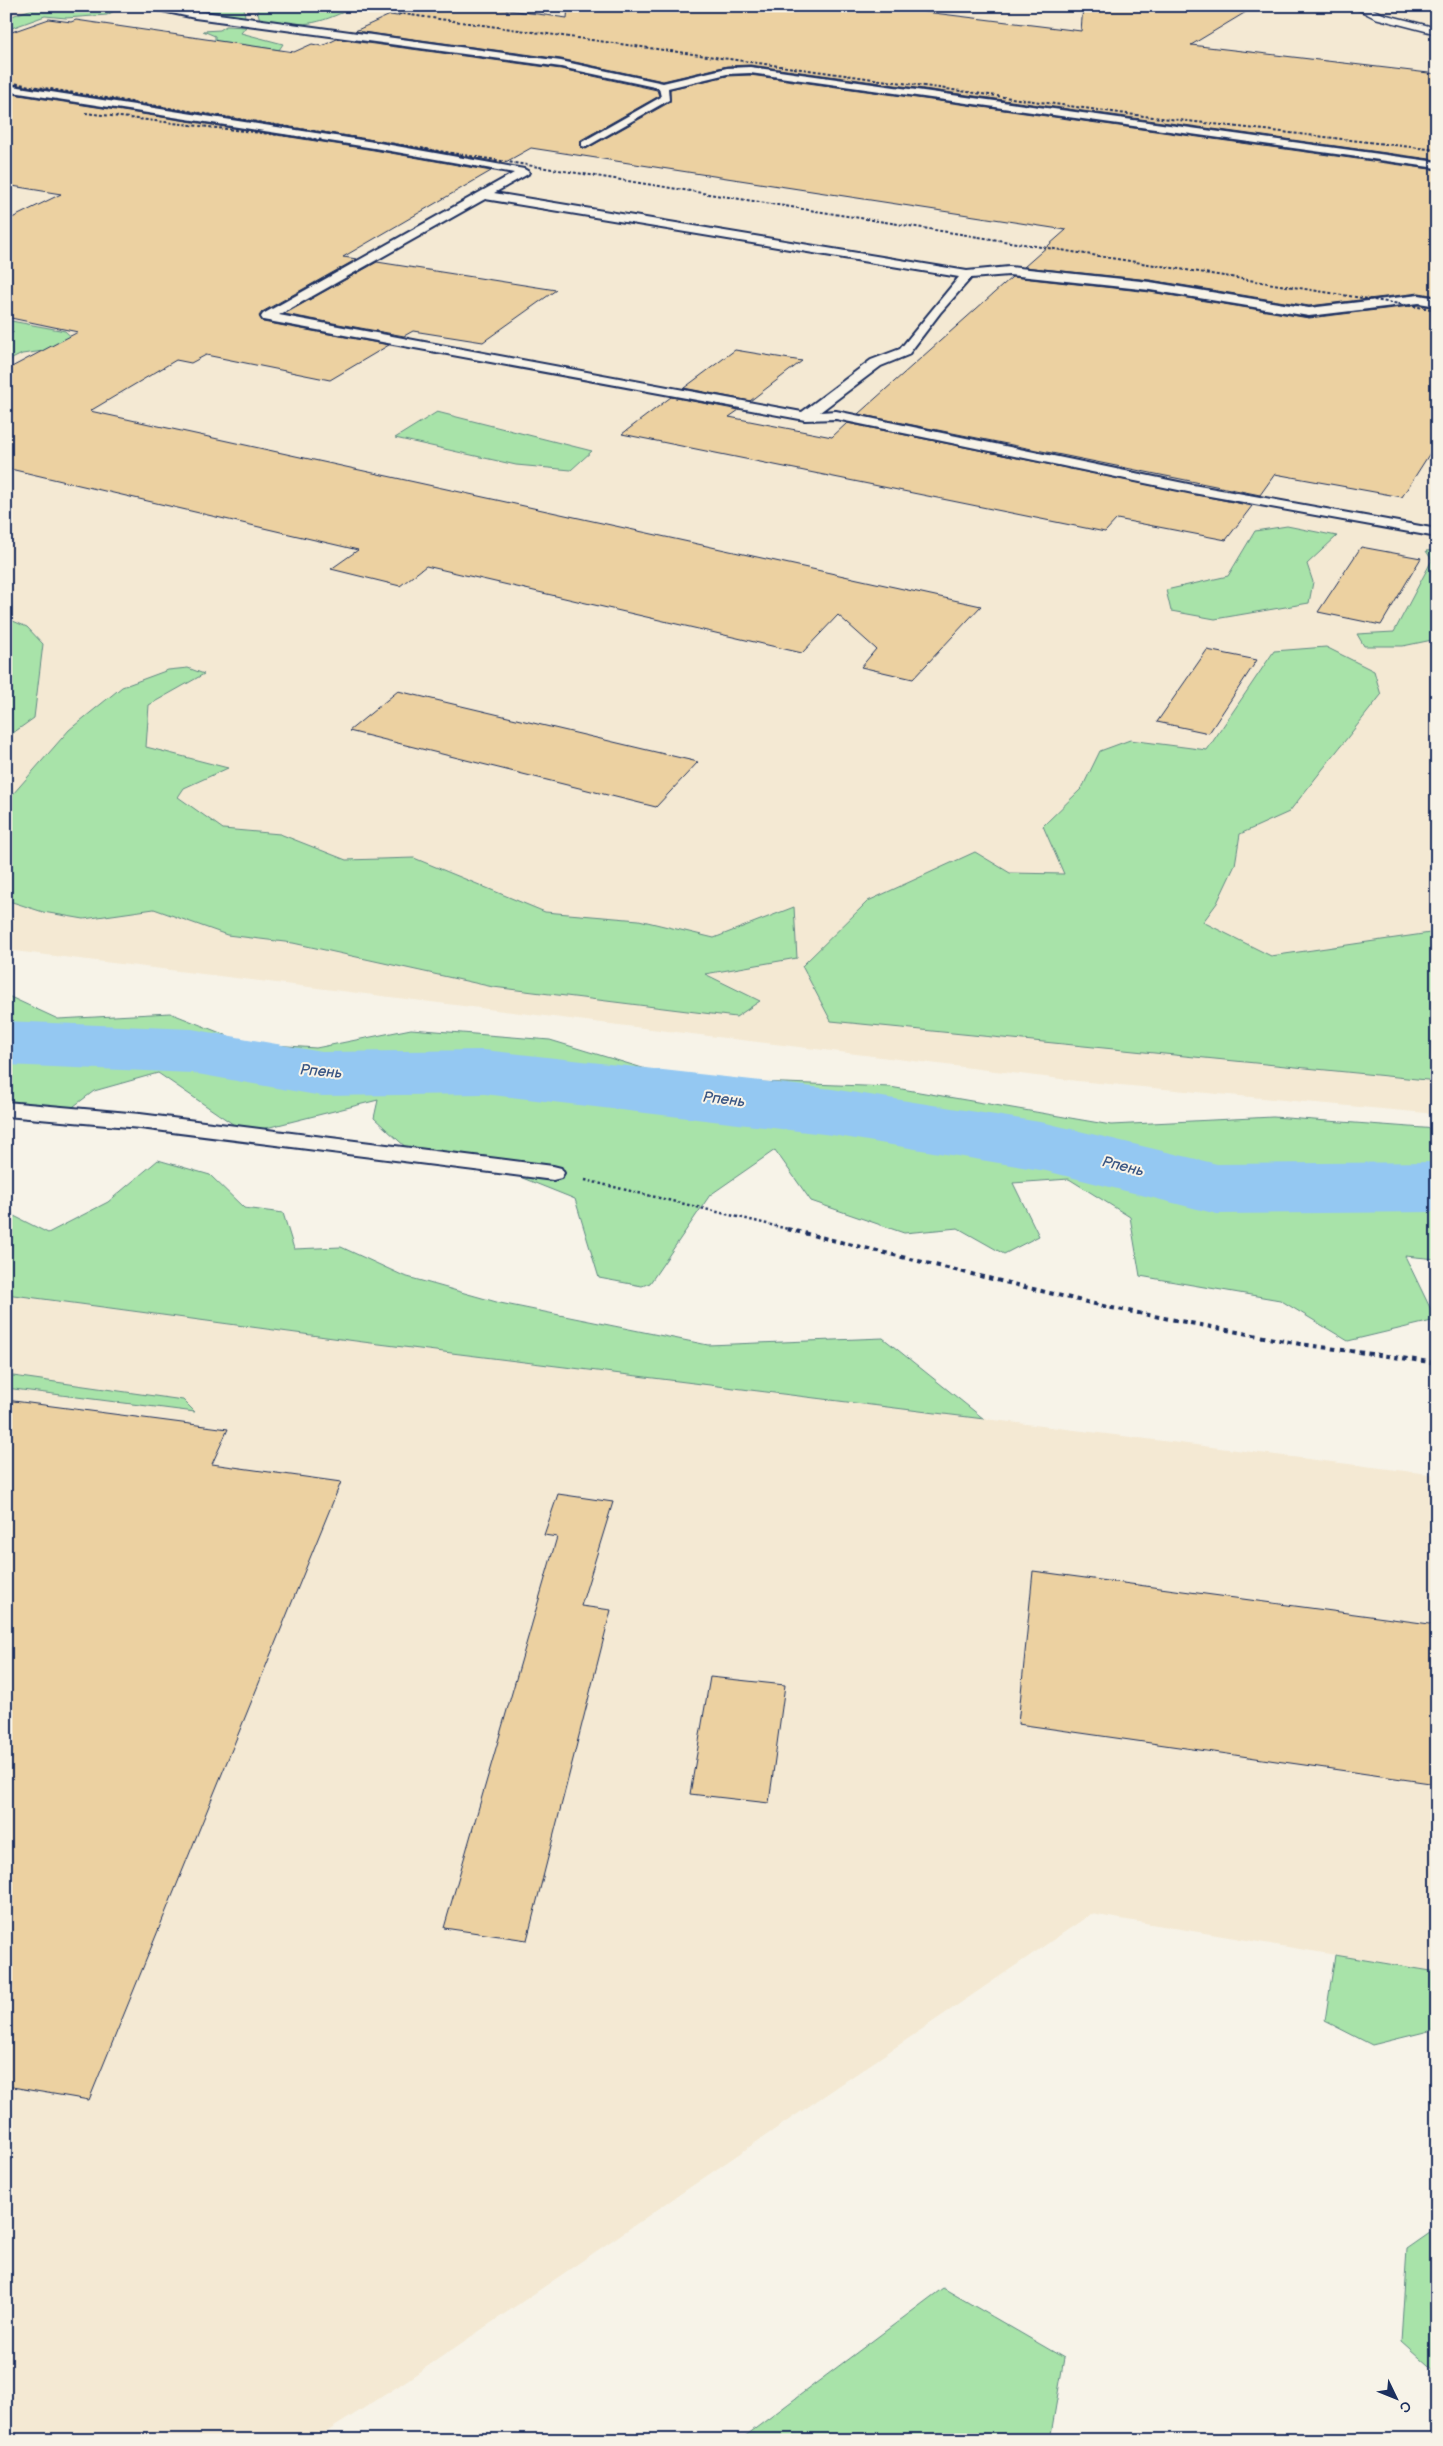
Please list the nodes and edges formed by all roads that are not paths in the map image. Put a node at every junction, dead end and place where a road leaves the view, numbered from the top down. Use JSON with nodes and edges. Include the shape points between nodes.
{"nodes":[{"id":1,"x":143,"y":6,"type":"edge"},
{"id":2,"x":1356,"y":6,"type":"edge"},
{"id":3,"x":1437,"y":31,"type":"edge"},
{"id":4,"x":663,"y":86,"type":"junction"},
{"id":5,"x":6,"y":88,"type":"edge"},
{"id":6,"x":586,"y":144,"type":"dead end"},
{"id":7,"x":1437,"y":165,"type":"edge"},
{"id":8,"x":483,"y":195,"type":"junction"},
{"id":9,"x":968,"y":275,"type":"junction"},
{"id":10,"x":1437,"y":302,"type":"edge"},
{"id":11,"x":805,"y":416,"type":"junction"},
{"id":12,"x":1437,"y":533,"type":"edge"},
{"id":13,"x":6,"y":1109,"type":"edge"},
{"id":14,"x":553,"y":1173,"type":"road end"}],
"edges":[{"from":1,"to":4,"type":"lane","via":[[561,64]]},
{"from":2,"to":3,"type":"street","via":[[1379,16]]},
{"from":4,"to":6,"type":"lane","via":[[666,98]]},
{"from":4,"to":7,"type":"lane","via":[[727,71],[750,70]]},
{"from":5,"to":8,"type":"lane","via":[[374,145],[524,172]]},
{"from":8,"to":9,"type":"lane"},
{"from":8,"to":11,"type":"lane","via":[[267,317]]},
{"from":9,"to":10,"type":"lane","via":[[1009,271],[1150,286],[1309,312],[1419,300]]},
{"from":9,"to":11,"type":"lane","via":[[904,352],[876,363]]},
{"from":11,"to":12,"type":"lane","via":[[836,415],[1193,489]]},
{"from":13,"to":14,"type":"lane","via":[[140,1121]]}]}
